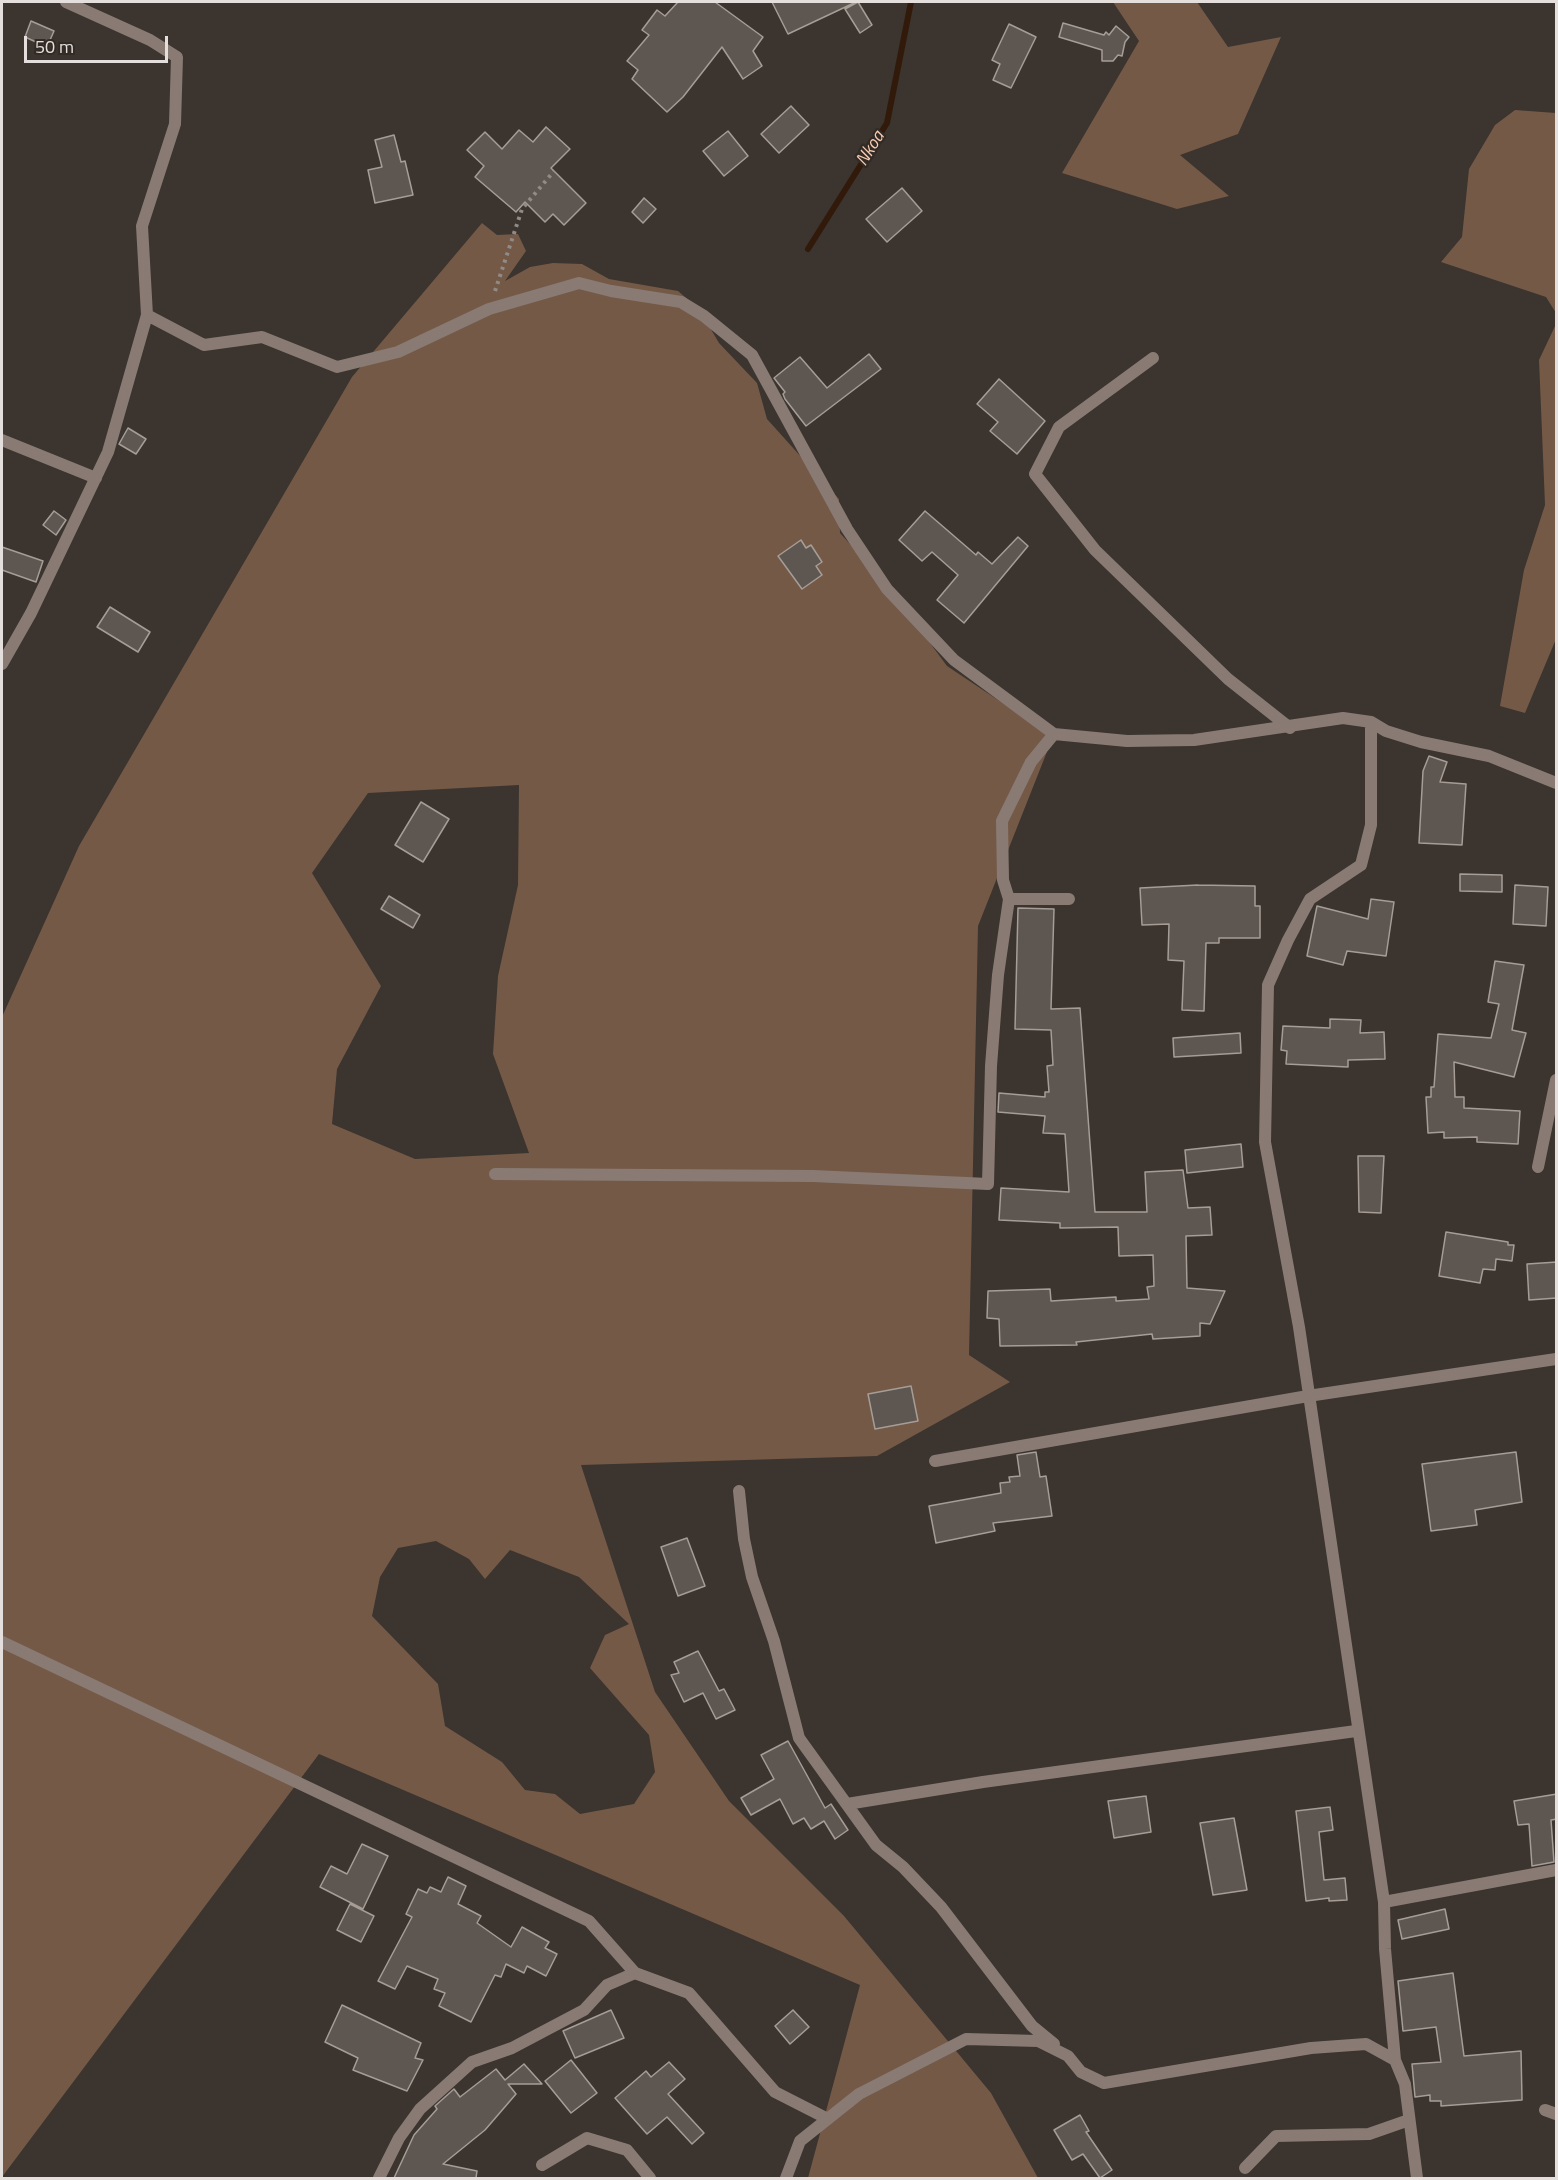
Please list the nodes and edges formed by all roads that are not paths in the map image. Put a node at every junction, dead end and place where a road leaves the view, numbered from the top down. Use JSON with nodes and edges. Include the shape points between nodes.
{"nodes":[{"id":1,"x":66,"y":2,"type":"edge"},
{"id":2,"x":147,"y":315,"type":"junction"},
{"id":3,"x":1153,"y":358,"type":"dead end"},
{"id":4,"x":2,"y":440,"type":"edge"},
{"id":5,"x":96,"y":478,"type":"junction"},
{"id":6,"x":2,"y":664,"type":"edge"},
{"id":7,"x":1371,"y":722,"type":"junction"},
{"id":8,"x":1290,"y":728,"type":"junction"},
{"id":9,"x":1054,"y":734,"type":"junction"},
{"id":10,"x":1557,"y":783,"type":"edge"},
{"id":11,"x":1009,"y":899,"type":"junction"},
{"id":12,"x":1069,"y":899,"type":"dead end"},
{"id":13,"x":1557,"y":1080,"type":"edge"},
{"id":14,"x":1538,"y":1167,"type":"dead end"},
{"id":15,"x":495,"y":1174,"type":"dead end"},
{"id":16,"x":1557,"y":1359,"type":"edge"},
{"id":17,"x":1308,"y":1396,"type":"junction"},
{"id":18,"x":935,"y":1461,"type":"dead end"},
{"id":19,"x":739,"y":1491,"type":"dead end"},
{"id":20,"x":2,"y":1642,"type":"edge"},
{"id":21,"x":1356,"y":1731,"type":"junction"},
{"id":22,"x":847,"y":1804,"type":"junction"},
{"id":23,"x":1557,"y":1870,"type":"edge"},
{"id":24,"x":1384,"y":1902,"type":"junction"},
{"id":25,"x":635,"y":1973,"type":"junction"},
{"id":26,"x":1068,"y":2056,"type":"junction"},
{"id":27,"x":1395,"y":2060,"type":"junction"},
{"id":28,"x":828,"y":2119,"type":"junction"},
{"id":29,"x":1408,"y":2120,"type":"junction"},
{"id":30,"x":542,"y":2165,"type":"dead end"},
{"id":31,"x":1245,"y":2168,"type":"dead end"},
{"id":32,"x":379,"y":2178,"type":"edge"},
{"id":33,"x":650,"y":2178,"type":"edge"},
{"id":34,"x":786,"y":2178,"type":"edge"},
{"id":35,"x":1418,"y":2178,"type":"edge"}],
"edges":[{"from":1,"to":2,"type":"street","via":[[150,40],[177,57],[175,124],[142,226]]},
{"from":2,"to":5,"type":"street","via":[[108,452]]},
{"from":2,"to":9,"type":"street","via":[[204,345],[262,337],[337,367],[398,352],[489,309],[579,283],[681,302],[752,355],[847,529],[887,589],[954,660]]},
{"from":3,"to":8,"type":"street","via":[[1059,428],[1035,474],[1095,550],[1228,679]]},
{"from":4,"to":5,"type":"street"},
{"from":5,"to":6,"type":"street"},
{"from":7,"to":8,"type":"street","via":[[1343,718]]},
{"from":7,"to":10,"type":"street","via":[[1421,742],[1489,756]]},
{"from":7,"to":17,"type":"street","via":[[1371,825],[1361,865],[1310,898],[1268,985],[1266,1142]]},
{"from":8,"to":9,"type":"street","via":[[1194,740],[1127,741]]},
{"from":9,"to":11,"type":"street","via":[[1031,762],[1002,821],[1003,880]]},
{"from":11,"to":12,"type":"street"},
{"from":11,"to":15,"type":"street","via":[[991,1066],[988,1184],[813,1176]]},
{"from":13,"to":14,"type":"street"},
{"from":16,"to":17,"type":"street"},
{"from":17,"to":18,"type":"street"},
{"from":17,"to":21,"type":"street"},
{"from":19,"to":22,"type":"street","via":[[753,1577],[799,1738]]},
{"from":20,"to":25,"type":"street","via":[[589,1921]]},
{"from":21,"to":22,"type":"street"},
{"from":21,"to":24,"type":"street"},
{"from":22,"to":26,"type":"street","via":[[876,1845],[903,1868],[963,1933],[1032,2026]]},
{"from":23,"to":24,"type":"street"},
{"from":24,"to":27,"type":"street","via":[[1384,1948]]},
{"from":25,"to":28,"type":"street","via":[[689,1993],[776,2092]]},
{"from":25,"to":32,"type":"street","via":[[607,1985],[584,2010],[512,2048],[472,2062],[420,2109],[399,2138]]},
{"from":26,"to":27,"type":"street","via":[[1081,2072],[1104,2083],[1311,2048],[1366,2044]]},
{"from":26,"to":28,"type":"street","via":[[1038,2041],[966,2039],[859,2094]]},
{"from":27,"to":29,"type":"street","via":[[1405,2084]]},
{"from":28,"to":34,"type":"street","via":[[800,2141]]},
{"from":29,"to":31,"type":"street","via":[[1369,2134],[1276,2136]]},
{"from":29,"to":35,"type":"street"},
{"from":30,"to":33,"type":"street","via":[[587,2138],[627,2150]]}]}
